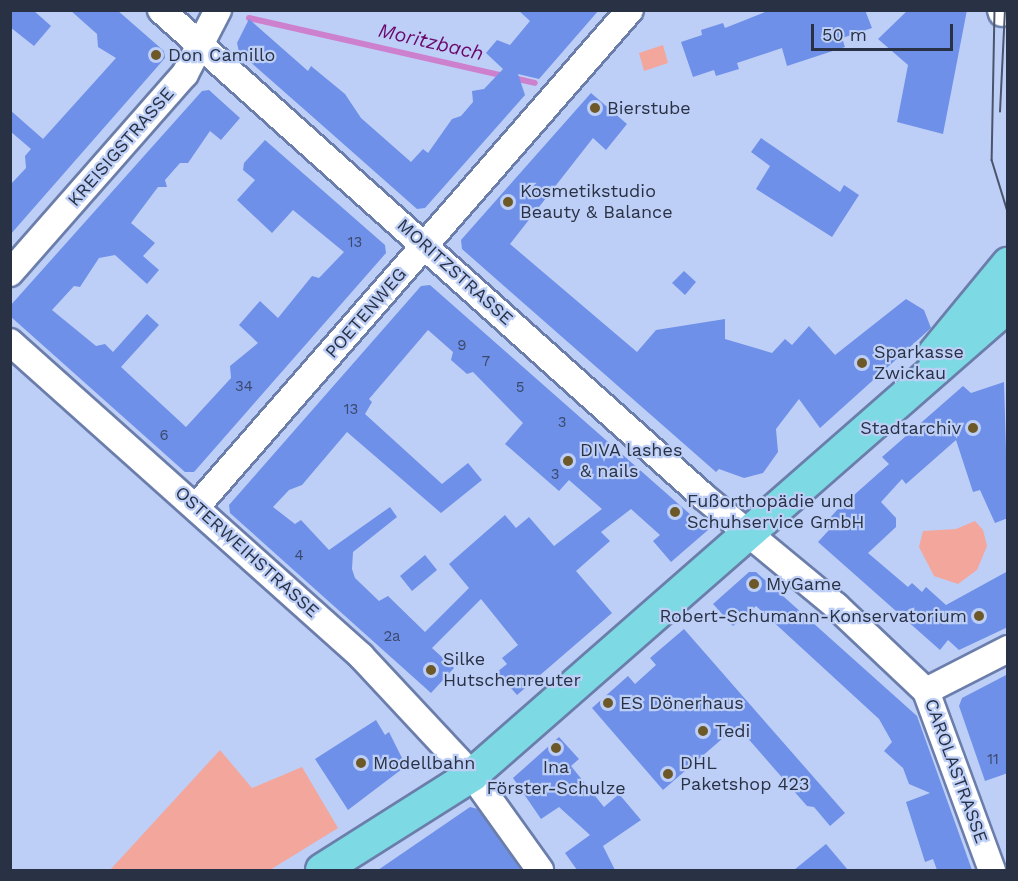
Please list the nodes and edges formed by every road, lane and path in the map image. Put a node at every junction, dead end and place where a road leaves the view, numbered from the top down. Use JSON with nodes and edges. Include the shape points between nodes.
{"nodes":[{"id":1,"x":161,"y":10,"type":"edge"},
{"id":2,"x":218,"y":10,"type":"edge"},
{"id":3,"x":630,"y":10,"type":"edge"},
{"id":4,"x":202,"y":45,"type":"junction"},
{"id":5,"x":425,"y":245,"type":"junction"},
{"id":6,"x":1008,"y":264,"type":"edge"},
{"id":7,"x":10,"y":273,"type":"edge"},
{"id":8,"x":1008,"y":306,"type":"edge"},
{"id":9,"x":1008,"y":338,"type":"edge"},
{"id":10,"x":10,"y":342,"type":"edge"},
{"id":11,"x":967,"y":345,"type":"junction"},
{"id":12,"x":892,"y":405,"type":"junction"},
{"id":13,"x":197,"y":506,"type":"junction"},
{"id":14,"x":749,"y":535,"type":"junction"},
{"id":15,"x":1008,"y":649,"type":"edge"},
{"id":16,"x":926,"y":691,"type":"junction"},
{"id":17,"x":472,"y":775,"type":"junction"},
{"id":18,"x":322,"y":870,"type":"edge"},
{"id":19,"x":540,"y":870,"type":"edge"},
{"id":20,"x":992,"y":870,"type":"edge"}],
"edges":[{"from":1,"to":4,"type":"street","name":"MORITZSTRASSE"},
{"from":2,"to":4,"type":"street","name":"KREISIGSTRASSE"},
{"from":3,"to":5,"type":"street","name":"POETENWEG"},
{"from":4,"to":5,"type":"street","name":"MORITZSTRASSE"},
{"from":4,"to":7,"type":"street","name":"KREISIGSTRASSE","via":[[185,74]]},
{"from":5,"to":13,"type":"street","name":"POETENWEG"},
{"from":5,"to":14,"type":"street","name":"MORITZSTRASSE"},
{"from":6,"to":12,"type":"main road"},
{"from":8,"to":11,"type":"main road"},
{"from":9,"to":11,"type":"main road"},
{"from":10,"to":13,"type":"street","name":"OSTERWEIHSTRASSE"},
{"from":11,"to":12,"type":"main road"},
{"from":12,"to":14,"type":"main road"},
{"from":13,"to":17,"type":"street","name":"OSTERWEIHSTRASSE","via":[[361,656]]},
{"from":14,"to":16,"type":"street","name":"CAROLASTRASSE","via":[[836,606]]},
{"from":14,"to":17,"type":"main road"},
{"from":15,"to":16,"type":"street"},
{"from":16,"to":20,"type":"street","name":"CAROLASTRASSE"},
{"from":17,"to":18,"type":"main road"},
{"from":17,"to":19,"type":"street","name":"OSTERWEIHSTRASSE"}]}
